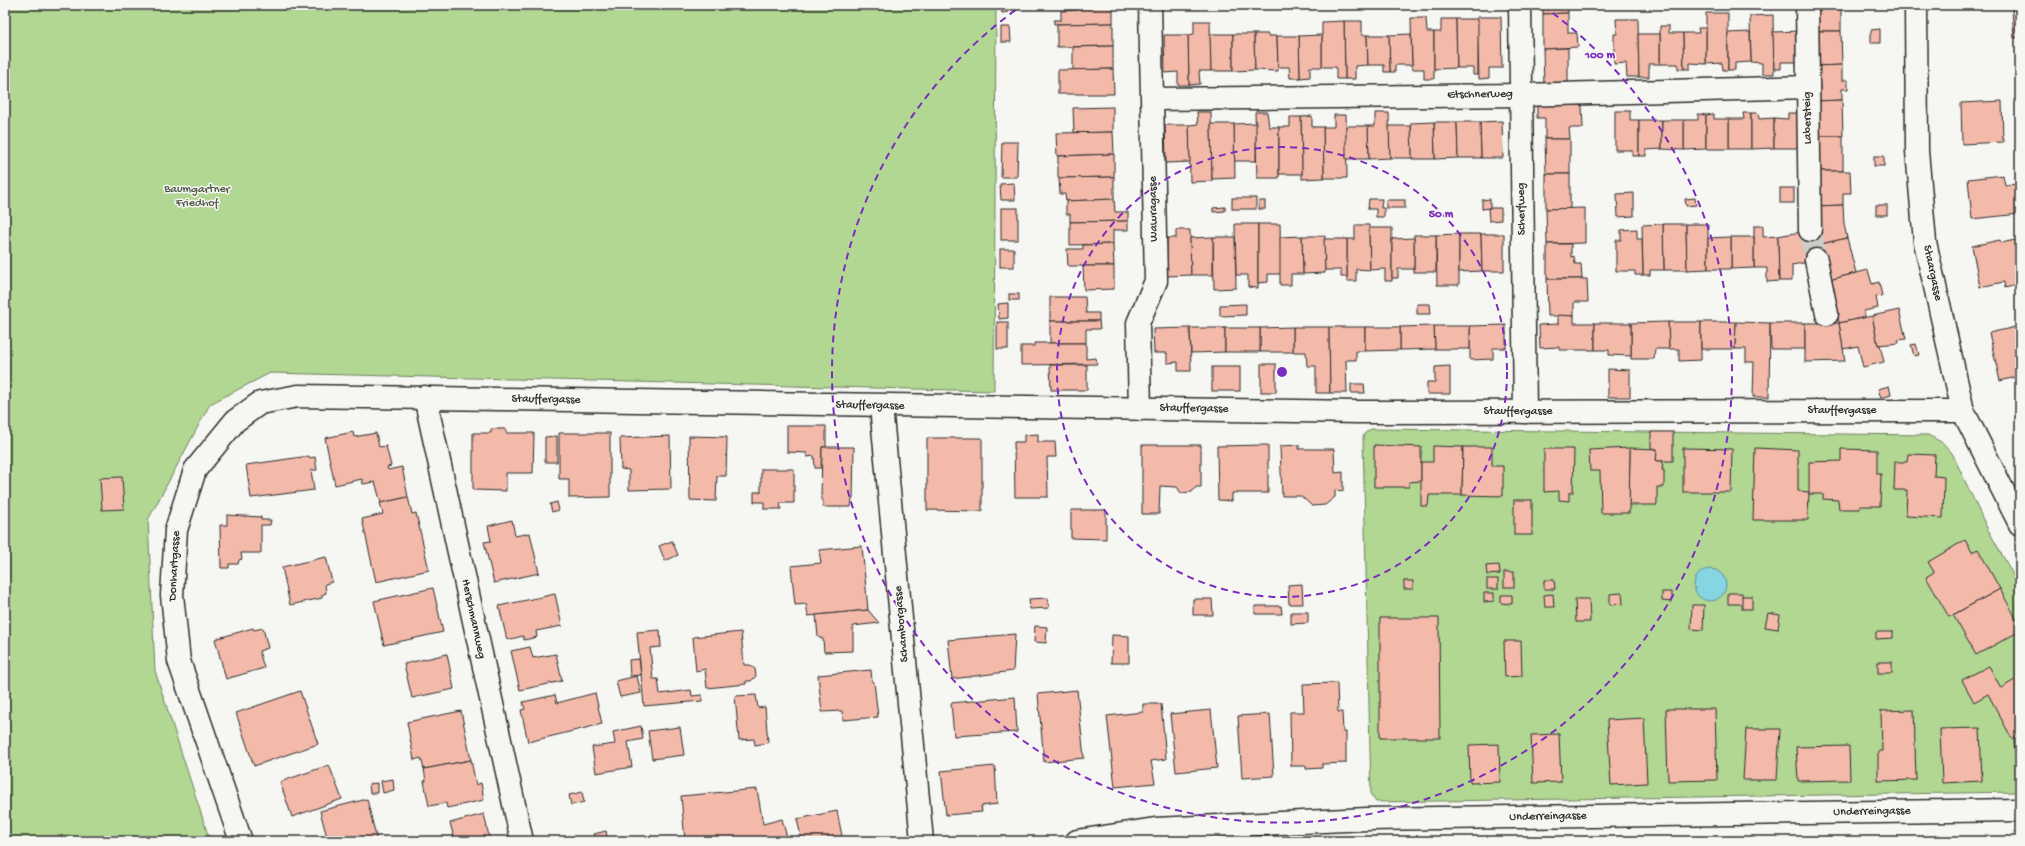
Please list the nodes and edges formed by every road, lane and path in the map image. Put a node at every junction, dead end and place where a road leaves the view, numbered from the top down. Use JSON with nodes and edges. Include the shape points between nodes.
{"nodes":[{"id":1,"x":1150,"y":5,"type":"edge"},
{"id":2,"x":1520,"y":5,"type":"edge"},
{"id":3,"x":1807,"y":5,"type":"edge"},
{"id":4,"x":1916,"y":5,"type":"edge"},
{"id":5,"x":1808,"y":87,"type":"junction"},
{"id":6,"x":1521,"y":95,"type":"junction"},
{"id":7,"x":1153,"y":99,"type":"junction"},
{"id":8,"x":1810,"y":230,"type":"tunnel mouth"},
{"id":9,"x":1816,"y":260,"type":"tunnel mouth"},
{"id":10,"x":1827,"y":314,"type":"dead end"},
{"id":11,"x":425,"y":397,"type":"junction"},
{"id":12,"x":881,"y":406,"type":"junction"},
{"id":13,"x":1140,"y":409,"type":"junction"},
{"id":14,"x":1963,"y":411,"type":"junction"},
{"id":15,"x":1525,"y":412,"type":"junction"},
{"id":16,"x":2020,"y":524,"type":"edge"},
{"id":17,"x":2020,"y":810,"type":"edge"},
{"id":18,"x":241,"y":841,"type":"edge"},
{"id":19,"x":522,"y":841,"type":"edge"},
{"id":20,"x":922,"y":841,"type":"edge"},
{"id":21,"x":1077,"y":841,"type":"edge"}],
"edges":[{"from":1,"to":7,"type":"street","name":"Wawragasse"},
{"from":2,"to":6,"type":"street","name":"Scherfweg"},
{"from":3,"to":5,"type":"street","name":"Labersteig"},
{"from":4,"to":14,"type":"street","name":"Staargasse","via":[[1917,151],[1925,242]]},
{"from":5,"to":6,"type":"street","name":"Etschnerweg"},
{"from":5,"to":8,"type":"street","name":"Labersteig"},
{"from":6,"to":7,"type":"street","name":"Etschnerweg"},
{"from":6,"to":15,"type":"street","name":"Scherfweg"},
{"from":7,"to":13,"type":"street","name":"Wawragasse","via":[[1156,281],[1138,323]]},
{"from":9,"to":10,"type":"street"},
{"from":11,"to":12,"type":"street","name":"Stauffergasse"},
{"from":11,"to":18,"type":"street","name":"Donhartgasse","via":[[298,396],[260,403],[235,422],[195,470],[176,530],[172,595],[180,661]]},
{"from":11,"to":19,"type":"street","name":"Herschmannweg"},
{"from":12,"to":13,"type":"street","name":"Stauffergasse"},
{"from":12,"to":20,"type":"street","name":"Schamborgasse"},
{"from":13,"to":15,"type":"street","name":"Stauffergasse"},
{"from":14,"to":15,"type":"street","name":"Stauffergasse"},
{"from":14,"to":16,"type":"street","name":"Staargasse"},
{"from":17,"to":21,"type":"street","name":"Underreingasse","via":[[1367,819],[1156,829]]}]}
